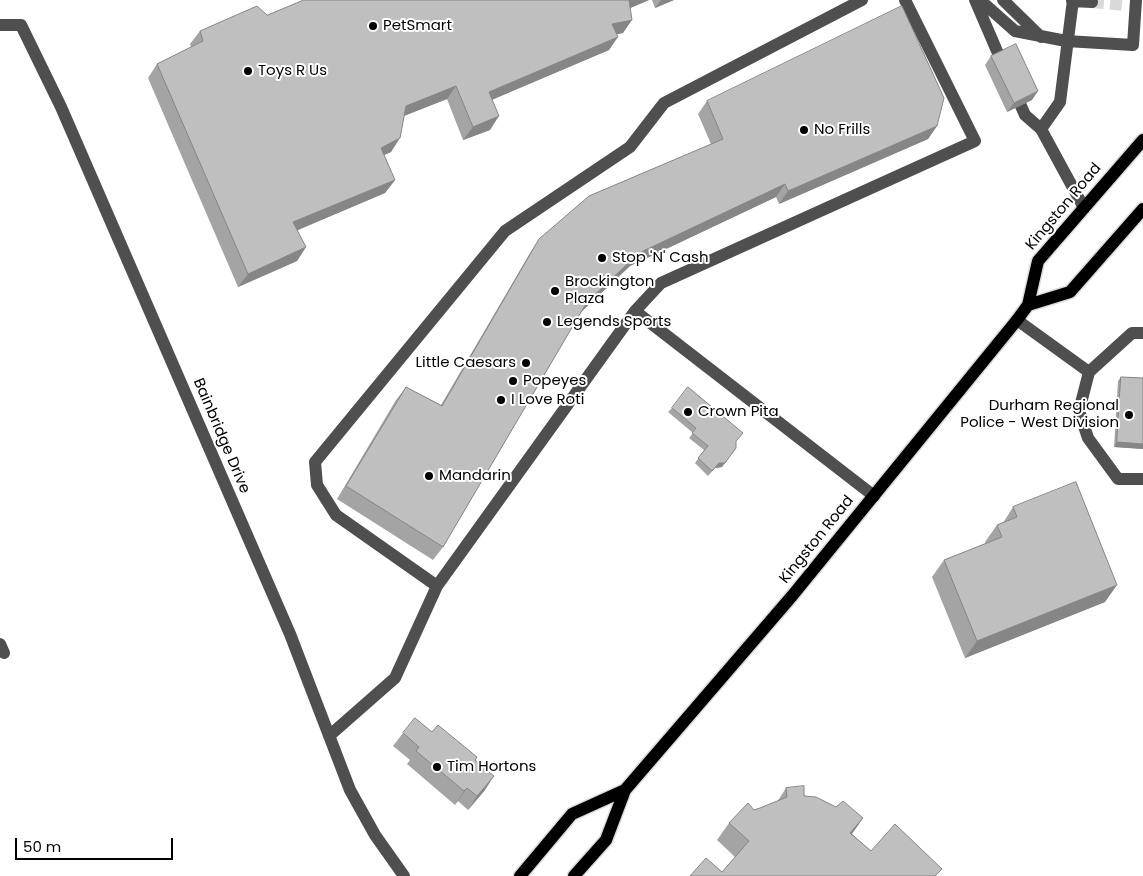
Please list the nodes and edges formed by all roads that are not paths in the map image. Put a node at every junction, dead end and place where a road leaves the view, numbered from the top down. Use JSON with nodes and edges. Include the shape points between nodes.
{"nodes":[{"id":1,"x":862,"y":0,"type":"edge"},
{"id":2,"x":905,"y":0,"type":"edge"},
{"id":3,"x":975,"y":0,"type":"edge"},
{"id":4,"x":980,"y":0,"type":"edge"},
{"id":5,"x":1003,"y":0,"type":"edge"},
{"id":6,"x":1072,"y":0,"type":"edge"},
{"id":7,"x":1092,"y":2,"type":"dead end"},
{"id":8,"x":1132,"y":3,"type":"edge"},
{"id":9,"x":0,"y":25,"type":"edge"},
{"id":10,"x":1042,"y":38,"type":"junction"},
{"id":11,"x":1066,"y":41,"type":"junction"},
{"id":12,"x":1000,"y":58,"type":"edge"},
{"id":13,"x":1021,"y":106,"type":"edge"},
{"id":14,"x":1041,"y":129,"type":"junction"},
{"id":15,"x":1143,"y":140,"type":"edge"},
{"id":16,"x":1084,"y":208,"type":"junction"},
{"id":17,"x":1143,"y":208,"type":"edge"},
{"id":18,"x":1028,"y":305,"type":"junction"},
{"id":19,"x":635,"y":311,"type":"junction"},
{"id":20,"x":1017,"y":320,"type":"junction"},
{"id":21,"x":1143,"y":334,"type":"edge"},
{"id":22,"x":1089,"y":372,"type":"junction"},
{"id":23,"x":1143,"y":479,"type":"edge"},
{"id":24,"x":874,"y":496,"type":"junction"},
{"id":25,"x":437,"y":586,"type":"junction"},
{"id":26,"x":329,"y":736,"type":"junction"},
{"id":27,"x":625,"y":790,"type":"junction"},
{"id":28,"x":404,"y":876,"type":"edge"},
{"id":29,"x":520,"y":876,"type":"edge"},
{"id":30,"x":574,"y":876,"type":"edge"}],
"edges":[{"from":1,"to":25,"type":"street","via":[[664,103],[630,147],[505,230],[315,462],[317,486],[336,515]]},
{"from":2,"to":19,"type":"street","via":[[975,141],[661,283]]},
{"from":3,"to":12,"type":"street"},
{"from":4,"to":10,"type":"street","via":[[1015,31]]},
{"from":5,"to":10,"type":"street"},
{"from":6,"to":7,"type":"street"},
{"from":6,"to":11,"type":"street"},
{"from":8,"to":11,"type":"street","via":[[1133,45]]},
{"from":9,"to":26,"type":"street","name":"Bainbridge Drive","via":[[21,25],[61,107],[290,634]]},
{"from":10,"to":11,"type":"street"},
{"from":11,"to":14,"type":"street","via":[[1060,102]]},
{"from":13,"to":14,"type":"street","via":[[1025,115]]},
{"from":14,"to":16,"type":"street"},
{"from":15,"to":16,"type":"main road","name":"Kingston Road"},
{"from":16,"to":18,"type":"main road","name":"Kingston Road","via":[[1038,261]]},
{"from":17,"to":18,"type":"main road","via":[[1070,292]]},
{"from":18,"to":20,"type":"main road","name":"Kingston Road"},
{"from":19,"to":24,"type":"street"},
{"from":19,"to":25,"type":"street"},
{"from":20,"to":22,"type":"street"},
{"from":20,"to":24,"type":"main road","name":"Kingston Road"},
{"from":21,"to":22,"type":"street","via":[[1132,333]]},
{"from":22,"to":23,"type":"street","via":[[1079,411],[1088,438],[1118,479]]},
{"from":24,"to":27,"type":"main road","name":"Kingston Road"},
{"from":25,"to":26,"type":"street","via":[[395,678]]},
{"from":26,"to":28,"type":"street","name":"Bainbridge Drive","via":[[350,790],[375,835]]},
{"from":27,"to":29,"type":"main road","name":"Kingston Road","via":[[572,814]]},
{"from":27,"to":30,"type":"main road","name":"Kingston Road","via":[[606,840]]}]}
